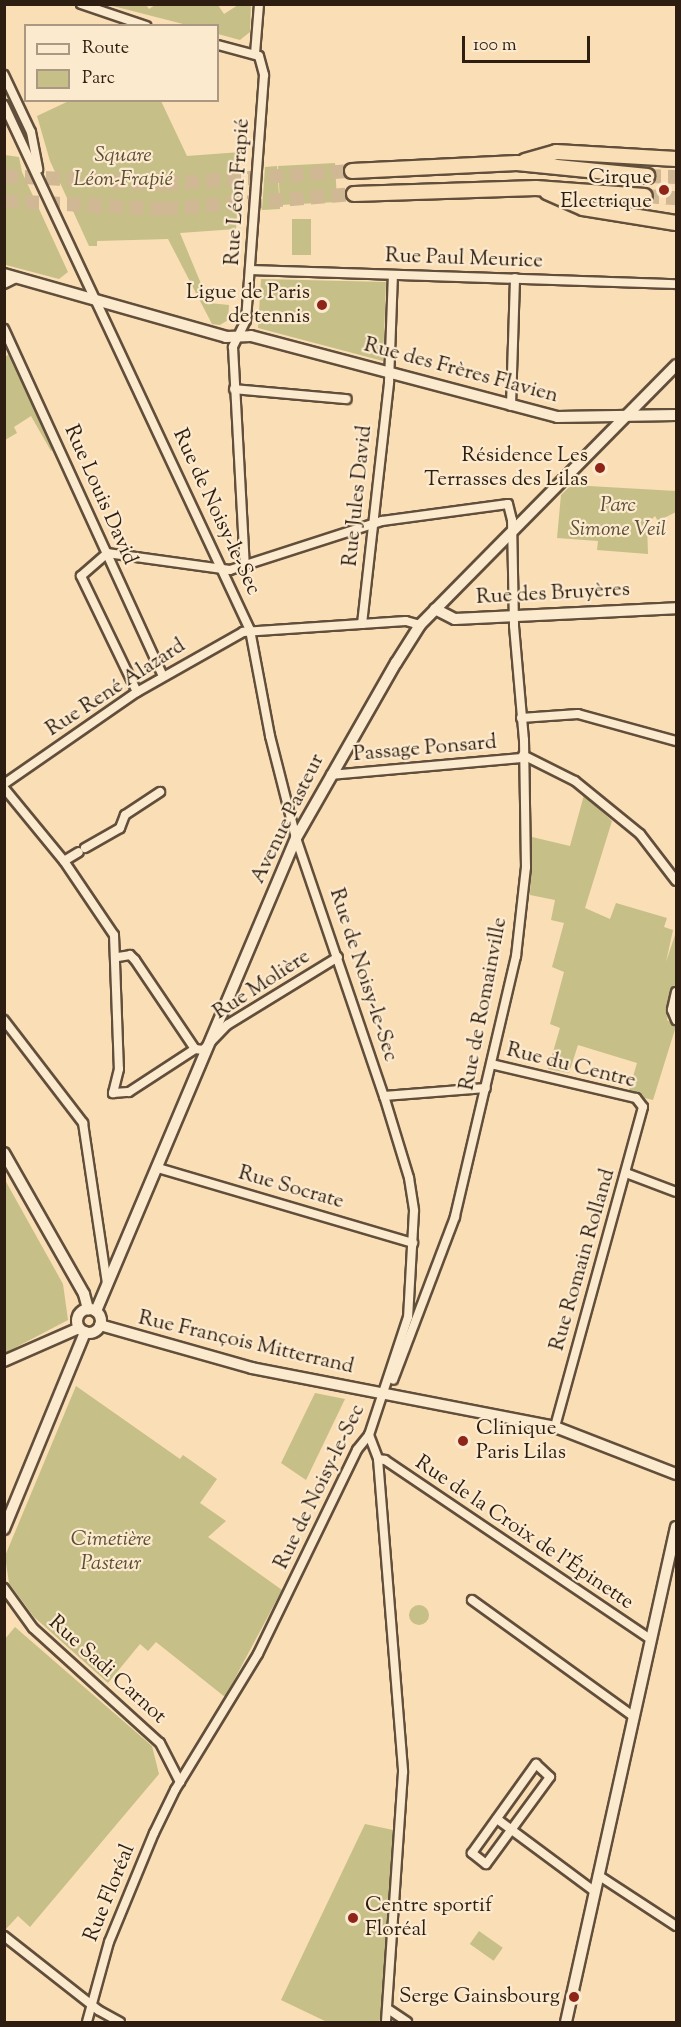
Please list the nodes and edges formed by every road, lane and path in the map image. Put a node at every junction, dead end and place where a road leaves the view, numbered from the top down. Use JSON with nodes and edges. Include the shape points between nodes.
{"nodes":[{"id":1,"x":81,"y":4,"type":"edge"},
{"id":2,"x":259,"y":4,"type":"edge"},
{"id":3,"x":140,"y":24,"type":"edge"},
{"id":4,"x":219,"y":45,"type":"edge"},
{"id":5,"x":255,"y":54,"type":"junction"},
{"id":6,"x":4,"y":75,"type":"edge"},
{"id":7,"x":4,"y":105,"type":"edge"},
{"id":8,"x":676,"y":159,"type":"edge"},
{"id":9,"x":517,"y":163,"type":"junction"},
{"id":10,"x":352,"y":171,"type":"tunnel mouth"},
{"id":11,"x":39,"y":174,"type":"junction"},
{"id":12,"x":647,"y":176,"type":"tunnel mouth"},
{"id":13,"x":536,"y":188,"type":"junction"},
{"id":14,"x":354,"y":194,"type":"tunnel mouth"},
{"id":15,"x":645,"y":196,"type":"tunnel mouth"},
{"id":16,"x":676,"y":223,"type":"edge"},
{"id":17,"x":250,"y":270,"type":"junction"},
{"id":18,"x":4,"y":274,"type":"edge"},
{"id":19,"x":393,"y":275,"type":"junction"},
{"id":20,"x":16,"y":278,"type":"junction"},
{"id":21,"x":515,"y":278,"type":"junction"},
{"id":22,"x":4,"y":284,"type":"edge"},
{"id":23,"x":676,"y":284,"type":"edge"},
{"id":24,"x":96,"y":301,"type":"junction"},
{"id":25,"x":4,"y":329,"type":"edge"},
{"id":26,"x":240,"y":335,"type":"junction"},
{"id":27,"x":676,"y":365,"type":"edge"},
{"id":28,"x":390,"y":372,"type":"junction"},
{"id":29,"x":234,"y":389,"type":"junction"},
{"id":30,"x":347,"y":399,"type":"dead end"},
{"id":31,"x":510,"y":406,"type":"junction"},
{"id":32,"x":628,"y":415,"type":"junction"},
{"id":33,"x":676,"y":415,"type":"edge"},
{"id":34,"x":373,"y":524,"type":"junction"},
{"id":35,"x":512,"y":532,"type":"junction"},
{"id":36,"x":107,"y":554,"type":"junction"},
{"id":37,"x":245,"y":566,"type":"junction"},
{"id":38,"x":223,"y":570,"type":"junction"},
{"id":39,"x":676,"y":608,"type":"edge"},
{"id":40,"x":435,"y":609,"type":"junction"},
{"id":41,"x":514,"y":616,"type":"junction"},
{"id":42,"x":362,"y":624,"type":"junction"},
{"id":43,"x":420,"y":625,"type":"junction"},
{"id":44,"x":250,"y":630,"type":"junction"},
{"id":45,"x":162,"y":676,"type":"junction"},
{"id":46,"x":137,"y":692,"type":"junction"},
{"id":47,"x":521,"y":718,"type":"junction"},
{"id":48,"x":676,"y":741,"type":"edge"},
{"id":49,"x":523,"y":757,"type":"junction"},
{"id":50,"x":330,"y":775,"type":"junction"},
{"id":51,"x":4,"y":786,"type":"edge"},
{"id":52,"x":160,"y":792,"type":"dead end"},
{"id":53,"x":296,"y":838,"type":"junction"},
{"id":54,"x":64,"y":861,"type":"junction"},
{"id":55,"x":676,"y":881,"type":"edge"},
{"id":56,"x":118,"y":957,"type":"junction"},
{"id":57,"x":339,"y":957,"type":"junction"},
{"id":58,"x":676,"y":992,"type":"edge"},
{"id":59,"x":674,"y":1018,"type":"edge"},
{"id":60,"x":4,"y":1020,"type":"edge"},
{"id":61,"x":199,"y":1050,"type":"junction"},
{"id":62,"x":491,"y":1064,"type":"junction"},
{"id":63,"x":486,"y":1088,"type":"junction"},
{"id":64,"x":384,"y":1096,"type":"junction"},
{"id":65,"x":642,"y":1103,"type":"joint"},
{"id":66,"x":4,"y":1153,"type":"edge"},
{"id":67,"x":158,"y":1168,"type":"junction"},
{"id":68,"x":626,"y":1173,"type":"junction"},
{"id":69,"x":676,"y":1192,"type":"edge"},
{"id":70,"x":413,"y":1243,"type":"junction"},
{"id":71,"x":107,"y":1287,"type":"junction"},
{"id":72,"x":410,"y":1303,"type":"junction"},
{"id":73,"x":421,"y":1306,"type":"junction"},
{"id":74,"x":92,"y":1310,"type":"junction"},
{"id":75,"x":100,"y":1325,"type":"junction"},
{"id":76,"x":82,"y":1330,"type":"junction"},
{"id":77,"x":4,"y":1361,"type":"edge"},
{"id":78,"x":384,"y":1394,"type":"junction"},
{"id":79,"x":555,"y":1427,"type":"junction"},
{"id":80,"x":369,"y":1435,"type":"junction"},
{"id":81,"x":378,"y":1459,"type":"junction"},
{"id":82,"x":676,"y":1474,"type":"edge"},
{"id":83,"x":676,"y":1527,"type":"edge"},
{"id":84,"x":4,"y":1529,"type":"edge"},
{"id":85,"x":4,"y":1588,"type":"edge"},
{"id":86,"x":472,"y":1600,"type":"dead end"},
{"id":87,"x":650,"y":1639,"type":"junction"},
{"id":88,"x":634,"y":1717,"type":"junction"},
{"id":89,"x":180,"y":1782,"type":"junction"},
{"id":90,"x":497,"y":1819,"type":"junction"},
{"id":91,"x":511,"y":1830,"type":"junction"},
{"id":92,"x":598,"y":1875,"type":"junction"},
{"id":93,"x":594,"y":1891,"type":"junction"},
{"id":94,"x":676,"y":1926,"type":"edge"},
{"id":95,"x":4,"y":1936,"type":"edge"},
{"id":96,"x":91,"y":2004,"type":"junction"},
{"id":97,"x":388,"y":2009,"type":"junction"},
{"id":98,"x":87,"y":2022,"type":"edge"},
{"id":99,"x":120,"y":2022,"type":"edge"},
{"id":100,"x":386,"y":2022,"type":"edge"},
{"id":101,"x":407,"y":2022,"type":"edge"},
{"id":102,"x":566,"y":2022,"type":"edge"}],
"edges":[{"from":1,"to":3,"type":"street"},
{"from":2,"to":5,"type":"street"},
{"from":4,"to":5,"type":"street"},
{"from":5,"to":17,"type":"street","name":"Rue Léon Frapié","via":[[263,62],[264,75]]},
{"from":6,"to":11,"type":"street","name":"Rue de Noisy-le-Sec","via":[[31,132]]},
{"from":7,"to":11,"type":"street","name":"Rue de Noisy-le-Sec"},
{"from":8,"to":9,"type":"highway","via":[[556,152]]},
{"from":9,"to":10,"type":"highway"},
{"from":9,"to":12,"type":"highway"},
{"from":11,"to":24,"type":"street","name":"Rue de Noisy-le-Sec"},
{"from":13,"to":14,"type":"highway"},
{"from":13,"to":15,"type":"highway"},
{"from":13,"to":16,"type":"highway","via":[[583,208]]},
{"from":17,"to":19,"type":"street","name":"Rue Paul Meurice"},
{"from":17,"to":26,"type":"street","name":"Rue Léon Frapié","via":[[246,320]]},
{"from":18,"to":20,"type":"street","name":"Rue des Frères Flavien"},
{"from":19,"to":21,"type":"street","name":"Rue Paul Meurice"},
{"from":19,"to":28,"type":"street","name":"Rue Jules David"},
{"from":20,"to":22,"type":"street"},
{"from":20,"to":24,"type":"street","name":"Rue des Frères Flavien"},
{"from":21,"to":23,"type":"street","name":"Rue Paul Meurice"},
{"from":21,"to":31,"type":"street"},
{"from":24,"to":26,"type":"street","name":"Rue des Frères Flavien","via":[[226,337]]},
{"from":24,"to":38,"type":"street","name":"Rue de Noisy-le-Sec"},
{"from":25,"to":36,"type":"street","name":"Rue Louis David"},
{"from":26,"to":28,"type":"street","name":"Rue des Frères Flavien"},
{"from":26,"to":29,"type":"street","name":"Rue Léon Frapié","via":[[233,347]]},
{"from":27,"to":32,"type":"street","name":"Avenue Pasteur"},
{"from":28,"to":31,"type":"street","name":"Rue des Frères Flavien"},
{"from":28,"to":34,"type":"street","name":"Rue Jules David"},
{"from":29,"to":30,"type":"street"},
{"from":29,"to":37,"type":"street","name":"Rue Léon Frapié"},
{"from":31,"to":32,"type":"street","name":"Rue des Frères Flavien","via":[[557,417]]},
{"from":32,"to":33,"type":"street","name":"Rue des Frères Flavien"},
{"from":32,"to":35,"type":"street","name":"Avenue Pasteur"},
{"from":34,"to":35,"type":"street","name":"Rue de Romainville","via":[[508,504]]},
{"from":34,"to":37,"type":"street"},
{"from":34,"to":42,"type":"street","name":"Rue Jules David"},
{"from":35,"to":40,"type":"street","name":"Avenue Pasteur"},
{"from":35,"to":41,"type":"street","name":"Rue de Romainville"},
{"from":36,"to":38,"type":"street"},
{"from":36,"to":45,"type":"street","name":"Rue Louis David"},
{"from":36,"to":46,"type":"street","via":[[81,576]]},
{"from":37,"to":38,"type":"street"},
{"from":38,"to":44,"type":"street","name":"Rue de Noisy-le-Sec"},
{"from":39,"to":41,"type":"street","name":"Rue des Bruyères"},
{"from":40,"to":41,"type":"street","name":"Rue des Bruyères","via":[[448,619]]},
{"from":40,"to":43,"type":"street","name":"Avenue Pasteur"},
{"from":41,"to":47,"type":"street","name":"Rue de Romainville"},
{"from":42,"to":43,"type":"street","via":[[406,621]]},
{"from":42,"to":44,"type":"street"},
{"from":43,"to":50,"type":"street","name":"Avenue Pasteur"},
{"from":44,"to":45,"type":"street","name":"Rue René Alazard"},
{"from":44,"to":53,"type":"street","name":"Rue de Noisy-le-Sec","via":[[270,736]]},
{"from":45,"to":46,"type":"street","name":"Rue René Alazard"},
{"from":46,"to":51,"type":"street","name":"Rue René Alazard"},
{"from":47,"to":48,"type":"street","via":[[578,714]]},
{"from":47,"to":49,"type":"street","name":"Rue de Romainville"},
{"from":49,"to":50,"type":"street","name":"Passage Ponsard"},
{"from":49,"to":55,"type":"street","via":[[575,781],[640,834]]},
{"from":49,"to":62,"type":"street","name":"Rue de Romainville","via":[[525,881],[515,963]]},
{"from":50,"to":53,"type":"street","name":"Avenue Pasteur"},
{"from":51,"to":54,"type":"street"},
{"from":52,"to":54,"type":"street","via":[[125,815],[120,828]]},
{"from":53,"to":57,"type":"street","name":"Rue de Noisy-le-Sec"},
{"from":53,"to":61,"type":"street","name":"Avenue Pasteur"},
{"from":54,"to":56,"type":"street","via":[[114,935]]},
{"from":56,"to":61,"type":"street","via":[[130,955],[135,960]]},
{"from":56,"to":61,"type":"street","name":"Rue Molière","via":[[119,1069],[113,1093],[129,1092]]},
{"from":57,"to":61,"type":"street","name":"Rue Molière","via":[[227,1025]]},
{"from":57,"to":64,"type":"street","name":"Rue de Noisy-le-Sec"},
{"from":58,"to":59,"type":"street"},
{"from":60,"to":71,"type":"street","via":[[83,1123]]},
{"from":61,"to":67,"type":"street","name":"Avenue Pasteur"},
{"from":62,"to":63,"type":"street","name":"Rue de Romainville"},
{"from":62,"to":65,"type":"street","name":"Rue du Centre","via":[[636,1098]]},
{"from":63,"to":64,"type":"street"},
{"from":63,"to":73,"type":"street","name":"Rue de Romainville","via":[[455,1217]]},
{"from":64,"to":70,"type":"street","name":"Rue de Noisy-le-Sec","via":[[409,1178]]},
{"from":65,"to":68,"type":"street","name":"Rue Romain Rolland"},
{"from":66,"to":74,"type":"street"},
{"from":67,"to":70,"type":"street","name":"Rue Socrate"},
{"from":67,"to":71,"type":"street","name":"Avenue Pasteur"},
{"from":68,"to":69,"type":"street"},
{"from":68,"to":79,"type":"street","name":"Rue Romain Rolland"},
{"from":70,"to":72,"type":"street","name":"Rue de Noisy-le-Sec"},
{"from":71,"to":74,"type":"street","name":"Avenue Pasteur"},
{"from":72,"to":73,"type":"street","via":[[415,1309]]},
{"from":72,"to":78,"type":"street","name":"Rue de Noisy-le-Sec"},
{"from":73,"to":78,"type":"street","name":"Rue de Romainville"},
{"from":74,"to":75,"type":"street"},
{"from":74,"to":76,"type":"street","name":"Avenue Pasteur","via":[[77,1317]]},
{"from":75,"to":76,"type":"street","via":[[92,1332]]},
{"from":75,"to":78,"type":"street","name":"Rue François Mitterrand","via":[[252,1368]]},
{"from":76,"to":77,"type":"street"},
{"from":76,"to":84,"type":"street"},
{"from":78,"to":79,"type":"street","name":"Rue François Mitterrand"},
{"from":78,"to":80,"type":"street","name":"Rue de Noisy-le-Sec"},
{"from":79,"to":82,"type":"street","name":"Rue François Mitterrand"},
{"from":80,"to":81,"type":"street"},
{"from":80,"to":89,"type":"street","name":"Rue de Noisy-le-Sec","via":[[357,1450],[258,1654]]},
{"from":81,"to":87,"type":"street","name":"Rue de la Croix de l'Épinette","via":[[385,1460]]},
{"from":81,"to":97,"type":"street","via":[[403,1772]]},
{"from":83,"to":87,"type":"street"},
{"from":85,"to":89,"type":"street","name":"Rue Sadi Carnot","via":[[33,1628],[160,1743]]},
{"from":86,"to":88,"type":"street"},
{"from":87,"to":88,"type":"street"},
{"from":88,"to":92,"type":"street"},
{"from":89,"to":96,"type":"street","name":"Rue Floréal","via":[[115,1925]]},
{"from":90,"to":91,"type":"street"},
{"from":90,"to":91,"type":"street","via":[[472,1853],[486,1864]]},
{"from":90,"to":91,"type":"street","via":[[536,1764],[548,1773],[550,1777]]},
{"from":91,"to":93,"type":"street"},
{"from":92,"to":93,"type":"street"},
{"from":92,"to":94,"type":"street"},
{"from":93,"to":102,"type":"street"},
{"from":95,"to":96,"type":"street"},
{"from":96,"to":98,"type":"street","name":"Rue Floréal"},
{"from":96,"to":99,"type":"street"},
{"from":97,"to":100,"type":"street"},
{"from":97,"to":101,"type":"street"}]}
